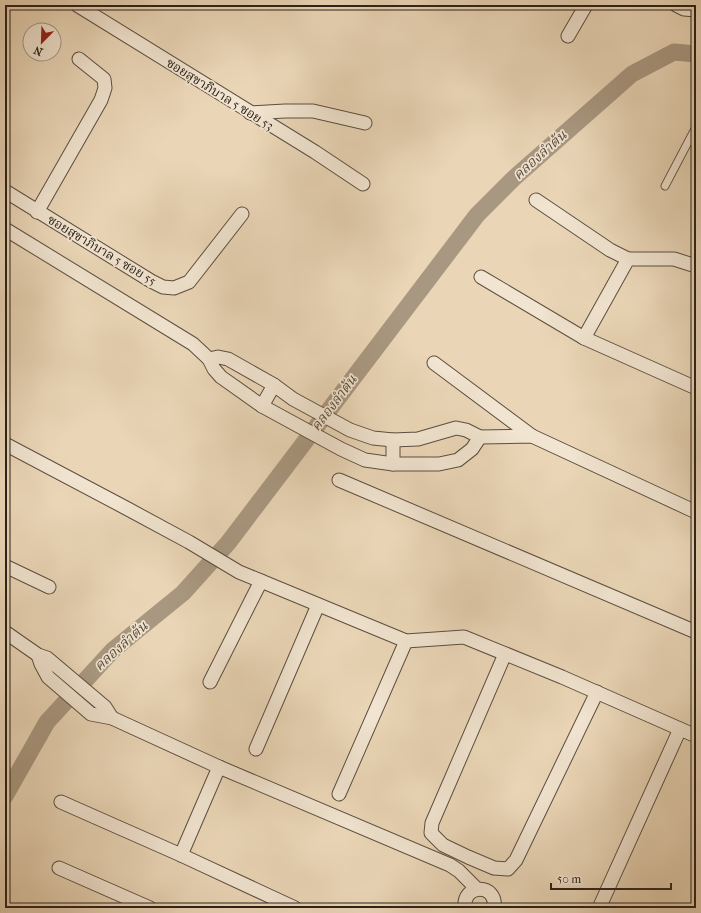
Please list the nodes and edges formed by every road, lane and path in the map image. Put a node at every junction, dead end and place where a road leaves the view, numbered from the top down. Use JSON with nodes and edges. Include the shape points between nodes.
{"nodes":[{"id":1,"x":77,"y":5,"type":"edge"},
{"id":2,"x":586,"y":5,"type":"edge"},
{"id":3,"x":676,"y":5,"type":"edge"},
{"id":4,"x":695,"y":10,"type":"edge"},
{"id":5,"x":568,"y":36,"type":"dead end"},
{"id":6,"x":79,"y":60,"type":"dead end"},
{"id":7,"x":250,"y":113,"type":"junction"},
{"id":8,"x":365,"y":123,"type":"dead end"},
{"id":9,"x":696,"y":127,"type":"edge"},
{"id":10,"x":363,"y":184,"type":"dead end"},
{"id":11,"x":665,"y":186,"type":"dead end"},
{"id":12,"x":5,"y":191,"type":"edge"},
{"id":13,"x":536,"y":200,"type":"dead end"},
{"id":14,"x":37,"y":212,"type":"junction"},
{"id":15,"x":242,"y":214,"type":"dead end"},
{"id":16,"x":5,"y":229,"type":"edge"},
{"id":17,"x":628,"y":259,"type":"junction"},
{"id":18,"x":696,"y":266,"type":"edge"},
{"id":19,"x":481,"y":277,"type":"dead end"},
{"id":20,"x":584,"y":338,"type":"junction"},
{"id":21,"x":209,"y":359,"type":"junction"},
{"id":22,"x":434,"y":363,"type":"dead end"},
{"id":23,"x":274,"y":386,"type":"junction"},
{"id":24,"x":696,"y":388,"type":"edge"},
{"id":25,"x":262,"y":406,"type":"junction"},
{"id":26,"x":532,"y":436,"type":"junction"},
{"id":27,"x":480,"y":437,"type":"junction"},
{"id":28,"x":393,"y":440,"type":"junction"},
{"id":29,"x":5,"y":444,"type":"edge"},
{"id":30,"x":393,"y":464,"type":"junction"},
{"id":31,"x":339,"y":480,"type":"dead end"},
{"id":32,"x":696,"y":512,"type":"edge"},
{"id":33,"x":5,"y":566,"type":"edge"},
{"id":34,"x":261,"y":581,"type":"junction"},
{"id":35,"x":49,"y":587,"type":"dead end"},
{"id":36,"x":318,"y":605,"type":"junction"},
{"id":37,"x":5,"y":632,"type":"edge"},
{"id":38,"x":696,"y":632,"type":"edge"},
{"id":39,"x":406,"y":641,"type":"junction"},
{"id":40,"x":505,"y":654,"type":"junction"},
{"id":41,"x":38,"y":655,"type":"junction"},
{"id":42,"x":210,"y":682,"type":"dead end"},
{"id":43,"x":597,"y":692,"type":"junction"},
{"id":44,"x":112,"y":718,"type":"junction"},
{"id":45,"x":680,"y":729,"type":"junction"},
{"id":46,"x":696,"y":736,"type":"edge"},
{"id":47,"x":256,"y":749,"type":"dead end"},
{"id":48,"x":219,"y":767,"type":"junction"},
{"id":49,"x":339,"y":794,"type":"dead end"},
{"id":50,"x":61,"y":802,"type":"dead end"},
{"id":51,"x":181,"y":855,"type":"junction"},
{"id":52,"x":59,"y":868,"type":"dead end"},
{"id":53,"x":477,"y":889,"type":"junction"},
{"id":54,"x":600,"y":906,"type":"dead end"},
{"id":55,"x":150,"y":908,"type":"edge"},
{"id":56,"x":295,"y":908,"type":"edge"},
{"id":57,"x":465,"y":908,"type":"edge"},
{"id":58,"x":494,"y":908,"type":"edge"}],
"edges":[{"from":1,"to":7,"type":"street","name":"ซอยสุขาภิบาล 5 ซอย 53"},
{"from":2,"to":5,"type":"street"},
{"from":3,"to":4,"type":"street"},
{"from":6,"to":14,"type":"street","via":[[104,79],[105,88],[101,100]]},
{"from":7,"to":8,"type":"street","via":[[313,111]]},
{"from":7,"to":10,"type":"street","name":"ซอยสุขาภิบาล 5 ซอย 53"},
{"from":9,"to":11,"type":"lane"},
{"from":12,"to":14,"type":"street","name":"ซอยสุขาภิบาล 5 ซอย 55"},
{"from":13,"to":17,"type":"street","via":[[610,250]]},
{"from":14,"to":15,"type":"street","name":"ซอยสุขาภิบาล 5 ซอย 55","via":[[151,281],[163,287],[174,288],[190,282]]},
{"from":16,"to":21,"type":"street","via":[[192,344]]},
{"from":17,"to":18,"type":"street","via":[[674,258]]},
{"from":17,"to":20,"type":"street"},
{"from":19,"to":20,"type":"street"},
{"from":20,"to":24,"type":"street"},
{"from":21,"to":23,"type":"street","via":[[228,359]]},
{"from":21,"to":25,"type":"street","via":[[221,377]]},
{"from":22,"to":26,"type":"street"},
{"from":23,"to":25,"type":"street"},
{"from":23,"to":28,"type":"street","via":[[350,430],[372,438]]},
{"from":25,"to":30,"type":"street","via":[[365,460]]},
{"from":26,"to":27,"type":"street"},
{"from":26,"to":32,"type":"street"},
{"from":27,"to":28,"type":"street","via":[[456,428],[418,439]]},
{"from":27,"to":30,"type":"street","via":[[472,449],[458,460],[439,464]]},
{"from":28,"to":30,"type":"street"},
{"from":29,"to":34,"type":"street","via":[[189,542],[239,572]]},
{"from":31,"to":38,"type":"street"},
{"from":33,"to":35,"type":"street"},
{"from":34,"to":36,"type":"street"},
{"from":34,"to":42,"type":"street"},
{"from":36,"to":39,"type":"street"},
{"from":36,"to":47,"type":"street"},
{"from":37,"to":41,"type":"street"},
{"from":39,"to":40,"type":"street","via":[[464,636]]},
{"from":39,"to":49,"type":"street"},
{"from":40,"to":43,"type":"street"},
{"from":40,"to":43,"type":"street","via":[[432,823],[431,833],[443,845],[494,868],[508,869],[516,860]]},
{"from":41,"to":44,"type":"street","via":[[47,658],[105,706]]},
{"from":41,"to":44,"type":"street","via":[[48,676],[91,714]]},
{"from":43,"to":45,"type":"street"},
{"from":44,"to":48,"type":"street"},
{"from":45,"to":46,"type":"street"},
{"from":45,"to":54,"type":"street"},
{"from":48,"to":51,"type":"street"},
{"from":48,"to":53,"type":"street","via":[[450,865]]},
{"from":50,"to":51,"type":"street"},
{"from":51,"to":56,"type":"street"},
{"from":52,"to":55,"type":"street"},
{"from":53,"to":57,"type":"street","via":[[467,896]]},
{"from":53,"to":58,"type":"street","via":[[488,891],[495,901]]}]}
